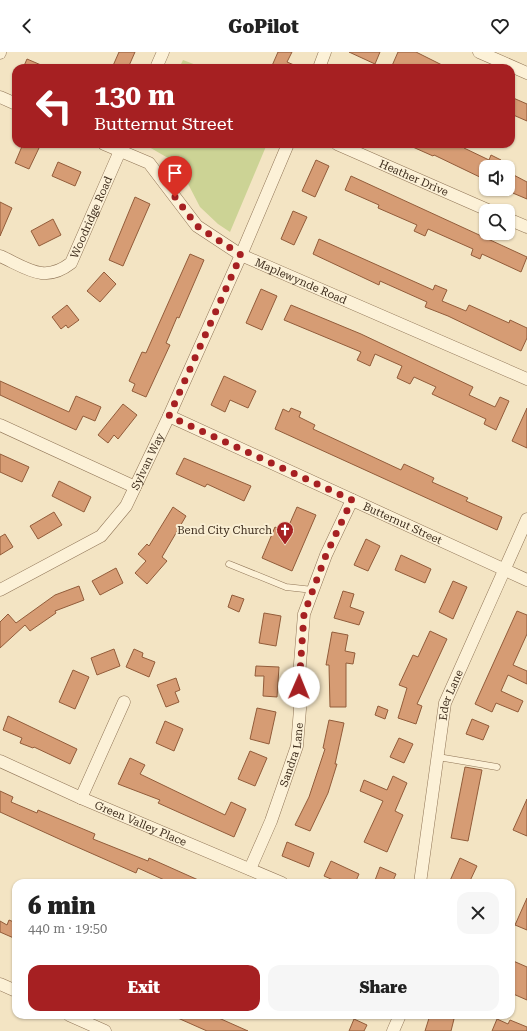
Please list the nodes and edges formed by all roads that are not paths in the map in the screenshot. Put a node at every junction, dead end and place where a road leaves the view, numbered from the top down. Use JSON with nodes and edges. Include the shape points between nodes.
{"nodes":[{"id":1,"x":163,"y":52,"type":"edge"},
{"id":2,"x":325,"y":52,"type":"edge"},
{"id":3,"x":479,"y":52,"type":"edge"},
{"id":4,"x":158,"y":64,"type":"edge"},
{"id":5,"x":320,"y":64,"type":"edge"},
{"id":6,"x":506,"y":64,"type":"edge"},
{"id":7,"x":515,"y":68,"type":"edge"},
{"id":8,"x":527,"y":73,"type":"edge"},
{"id":9,"x":0,"y":97,"type":"edge"},
{"id":10,"x":12,"y":102,"type":"edge"},
{"id":11,"x":121,"y":148,"type":"edge"},
{"id":12,"x":123,"y":148,"type":"edge"},
{"id":13,"x":286,"y":148,"type":"edge"},
{"id":14,"x":346,"y":148,"type":"edge"},
{"id":15,"x":479,"y":206,"type":"edge"},
{"id":16,"x":515,"y":222,"type":"edge"},
{"id":17,"x":527,"y":227,"type":"edge"},
{"id":18,"x":241,"y":255,"type":"junction"},
{"id":19,"x":0,"y":256,"type":"edge"},
{"id":20,"x":527,"y":379,"type":"edge"},
{"id":21,"x":169,"y":416,"type":"junction"},
{"id":22,"x":0,"y":425,"type":"edge"},
{"id":23,"x":135,"y":487,"type":"junction"},
{"id":24,"x":352,"y":500,"type":"junction"},
{"id":25,"x":527,"y":519,"type":"edge"},
{"id":26,"x":229,"y":564,"type":"dead end"},
{"id":27,"x":506,"y":570,"type":"junction"},
{"id":28,"x":527,"y":580,"type":"edge"},
{"id":29,"x":0,"y":590,"type":"edge"},
{"id":30,"x":313,"y":590,"type":"junction"},
{"id":31,"x":124,"y":702,"type":"dead end"},
{"id":32,"x":438,"y":757,"type":"junction"},
{"id":33,"x":0,"y":761,"type":"edge"},
{"id":34,"x":497,"y":767,"type":"dead end"},
{"id":35,"x":81,"y":798,"type":"junction"},
{"id":36,"x":250,"y":869,"type":"junction"},
{"id":37,"x":273,"y":879,"type":"edge"},
{"id":38,"x":421,"y":879,"type":"edge"},
{"id":39,"x":0,"y":984,"type":"edge"},
{"id":40,"x":12,"y":989,"type":"edge"},
{"id":41,"x":78,"y":1019,"type":"edge"},
{"id":42,"x":398,"y":1019,"type":"edge"},
{"id":43,"x":105,"y":1031,"type":"edge"},
{"id":44,"x":393,"y":1031,"type":"edge"}],
"edges":[{"from":1,"to":4,"type":"street"},
{"from":2,"to":5,"type":"street"},
{"from":3,"to":6,"type":"street"},
{"from":7,"to":8,"type":"street"},
{"from":9,"to":10,"type":"street"},
{"from":11,"to":19,"type":"street","name":"Woodridge Road","via":[[71,263],[61,271],[41,274]]},
{"from":12,"to":18,"type":"street","name":"Maplewynde Road","via":[[149,163],[197,226]]},
{"from":13,"to":18,"type":"street","name":"Sylvan Way"},
{"from":14,"to":15,"type":"street","name":"Heather Drive"},
{"from":16,"to":17,"type":"street"},
{"from":18,"to":20,"type":"street","name":"Maplewynde Road"},
{"from":18,"to":21,"type":"street","name":"Sylvan Way"},
{"from":21,"to":23,"type":"street","name":"Sylvan Way"},
{"from":21,"to":24,"type":"street","name":"Butternut Street"},
{"from":22,"to":23,"type":"street"},
{"from":23,"to":29,"type":"street","name":"Sylvan Way","via":[[126,506],[101,536]]},
{"from":24,"to":27,"type":"street","name":"Butternut Street"},
{"from":24,"to":30,"type":"street","name":"Sandra Lane"},
{"from":25,"to":27,"type":"street","name":"Eder Lane"},
{"from":26,"to":30,"type":"lane","via":[[286,587]]},
{"from":27,"to":28,"type":"street","name":"Butternut Street"},
{"from":27,"to":32,"type":"street","name":"Eder Lane","via":[[445,703]]},
{"from":30,"to":36,"type":"street","name":"Sandra Lane","via":[[304,614],[297,746],[271,821]]},
{"from":31,"to":35,"type":"street"},
{"from":32,"to":34,"type":"lane"},
{"from":32,"to":38,"type":"street","name":"Eder Lane"},
{"from":33,"to":35,"type":"street","name":"Green Valley Place"},
{"from":35,"to":36,"type":"street","name":"Green Valley Place"},
{"from":36,"to":37,"type":"street","name":"Green Valley Place"},
{"from":39,"to":40,"type":"street"},
{"from":41,"to":43,"type":"street"},
{"from":42,"to":44,"type":"street"}]}
